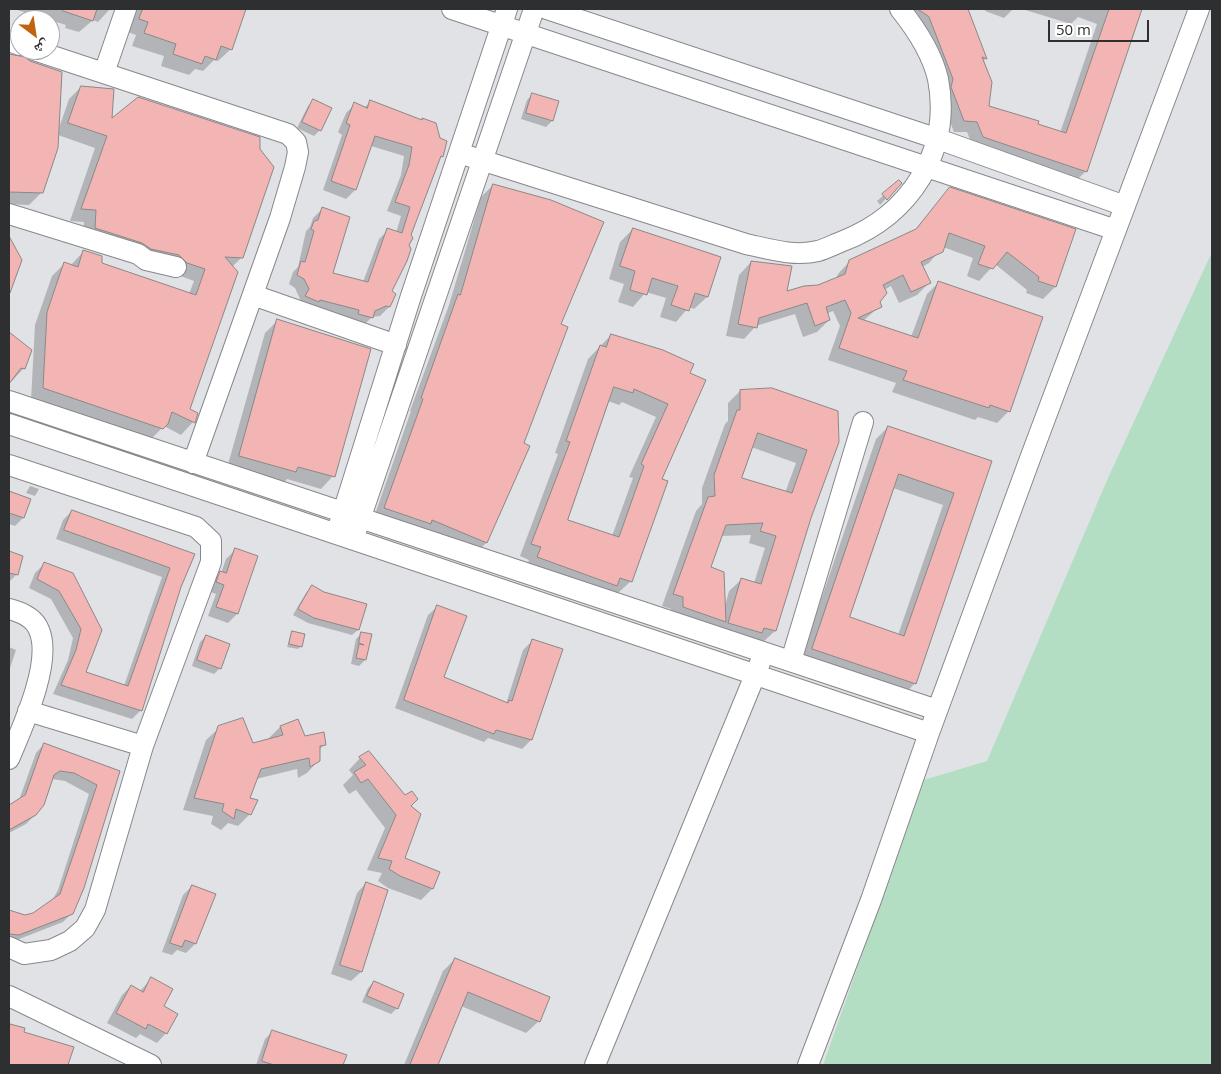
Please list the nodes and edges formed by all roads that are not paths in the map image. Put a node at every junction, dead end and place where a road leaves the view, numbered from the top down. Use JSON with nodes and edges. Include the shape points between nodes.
{"nodes":[{"id":1,"x":126,"y":9,"type":"edge"},
{"id":2,"x":452,"y":9,"type":"edge"},
{"id":3,"x":534,"y":9,"type":"edge"},
{"id":4,"x":547,"y":9,"type":"edge"},
{"id":5,"x":900,"y":9,"type":"edge"},
{"id":6,"x":1199,"y":9,"type":"edge"},
{"id":7,"x":504,"y":17,"type":"edge"},
{"id":8,"x":524,"y":33,"type":"junction"},
{"id":9,"x":60,"y":59,"type":"edge"},
{"id":10,"x":104,"y":74,"type":"junction"},
{"id":11,"x":938,"y":139,"type":"junction"},
{"id":12,"x":459,"y":153,"type":"junction"},
{"id":13,"x":481,"y":160,"type":"junction"},
{"id":14,"x":928,"y":168,"type":"junction"},
{"id":15,"x":1125,"y":206,"type":"junction"},
{"id":16,"x":9,"y":214,"type":"edge"},
{"id":17,"x":1116,"y":230,"type":"junction"},
{"id":18,"x":176,"y":266,"type":"dead end"},
{"id":19,"x":253,"y":295,"type":"junction"},
{"id":20,"x":396,"y":344,"type":"junction"},
{"id":21,"x":9,"y":401,"type":"edge"},
{"id":22,"x":863,"y":422,"type":"dead end"},
{"id":23,"x":9,"y":424,"type":"edge"},
{"id":24,"x":193,"y":463,"type":"junction"},
{"id":25,"x":9,"y":466,"type":"edge"},
{"id":26,"x":352,"y":516,"type":"junction"},
{"id":27,"x":345,"y":537,"type":"junction"},
{"id":28,"x":9,"y":608,"type":"edge"},
{"id":29,"x":764,"y":653,"type":"junction"},
{"id":30,"x":791,"y":661,"type":"junction"},
{"id":31,"x":756,"y":675,"type":"junction"},
{"id":32,"x":937,"y":710,"type":"junction"},
{"id":33,"x":28,"y":712,"type":"junction"},
{"id":34,"x":929,"y":733,"type":"junction"},
{"id":35,"x":143,"y":746,"type":"junction"},
{"id":36,"x":9,"y":759,"type":"edge"},
{"id":37,"x":9,"y":947,"type":"edge"},
{"id":38,"x":9,"y":998,"type":"edge"},
{"id":39,"x":110,"y":1056,"type":"edge"},
{"id":40,"x":151,"y":1065,"type":"edge"},
{"id":41,"x":595,"y":1065,"type":"edge"},
{"id":42,"x":808,"y":1065,"type":"edge"}],
"edges":[{"from":1,"to":10,"type":"street"},
{"from":2,"to":7,"type":"street"},
{"from":3,"to":8,"type":"street"},
{"from":4,"to":11,"type":"street"},
{"from":5,"to":11,"type":"street","via":[[918,32],[937,77],[941,107]]},
{"from":6,"to":15,"type":"street"},
{"from":7,"to":8,"type":"street"},
{"from":7,"to":12,"type":"street"},
{"from":8,"to":13,"type":"street"},
{"from":8,"to":14,"type":"street"},
{"from":9,"to":10,"type":"street"},
{"from":10,"to":19,"type":"street","via":[[288,134],[296,142],[295,167]]},
{"from":11,"to":14,"type":"street"},
{"from":11,"to":15,"type":"street"},
{"from":12,"to":13,"type":"street"},
{"from":12,"to":20,"type":"street"},
{"from":13,"to":14,"type":"street","via":[[780,252],[817,251],[875,226],[915,189]]},
{"from":13,"to":26,"type":"street"},
{"from":14,"to":17,"type":"street"},
{"from":15,"to":17,"type":"street"},
{"from":16,"to":18,"type":"street","via":[[138,254],[146,260]]},
{"from":17,"to":32,"type":"street"},
{"from":19,"to":20,"type":"street"},
{"from":19,"to":24,"type":"street"},
{"from":20,"to":26,"type":"street"},
{"from":21,"to":24,"type":"street"},
{"from":22,"to":30,"type":"street"},
{"from":23,"to":27,"type":"street"},
{"from":24,"to":26,"type":"street"},
{"from":25,"to":35,"type":"street","via":[[196,527],[211,541],[210,562]]},
{"from":26,"to":27,"type":"street"},
{"from":26,"to":29,"type":"street"},
{"from":27,"to":31,"type":"street"},
{"from":28,"to":33,"type":"street","via":[[25,614],[39,628],[44,645]]},
{"from":29,"to":30,"type":"street"},
{"from":29,"to":31,"type":"street"},
{"from":30,"to":32,"type":"street"},
{"from":31,"to":34,"type":"street"},
{"from":31,"to":41,"type":"street"},
{"from":32,"to":34,"type":"street"},
{"from":33,"to":35,"type":"street"},
{"from":33,"to":36,"type":"street"},
{"from":34,"to":42,"type":"street","via":[[871,900]]},
{"from":35,"to":37,"type":"street","via":[[95,910],[84,928],[70,941],[51,950],[24,954]]},
{"from":38,"to":39,"type":"street"},
{"from":39,"to":40,"type":"street"}]}
